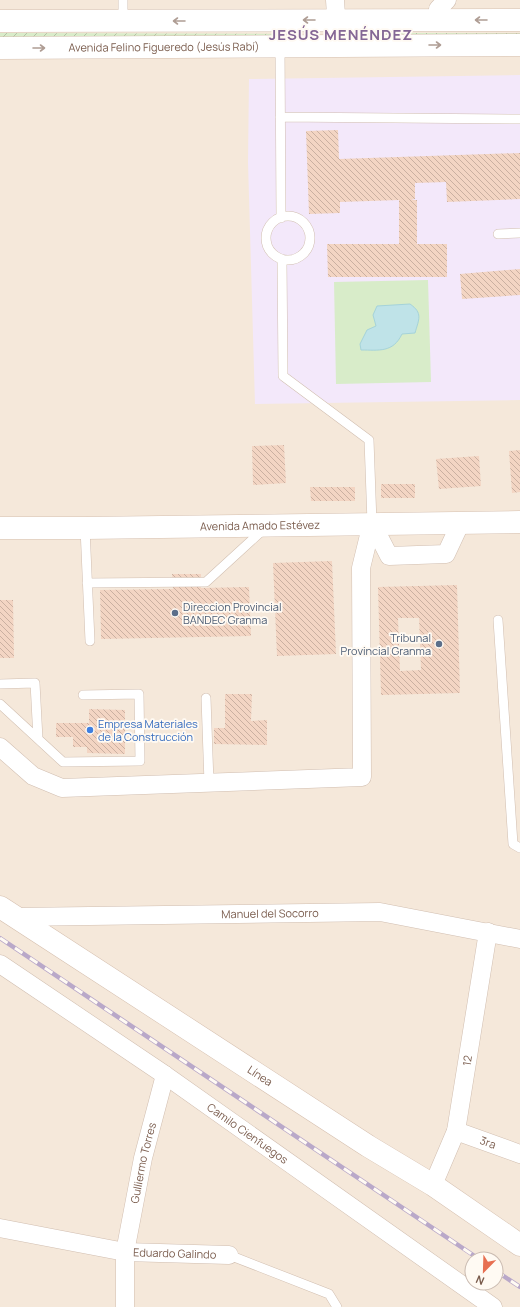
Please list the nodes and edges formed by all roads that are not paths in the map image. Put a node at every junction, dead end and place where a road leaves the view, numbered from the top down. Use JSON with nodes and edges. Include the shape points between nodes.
{"nodes":[{"id":1,"x":123,"y":10,"type":"edge"},
{"id":2,"x":336,"y":10,"type":"edge"},
{"id":3,"x":443,"y":10,"type":"edge"},
{"id":4,"x":520,"y":20,"type":"edge"},
{"id":5,"x":0,"y":21,"type":"edge"},
{"id":6,"x":520,"y":45,"type":"edge"},
{"id":7,"x":280,"y":46,"type":"junction"},
{"id":8,"x":338,"y":46,"type":"junction"},
{"id":9,"x":0,"y":48,"type":"edge"},
{"id":10,"x":280,"y":117,"type":"junction"},
{"id":11,"x":520,"y":119,"type":"edge"},
{"id":12,"x":281,"y":218,"type":"junction"},
{"id":13,"x":520,"y":233,"type":"edge"},
{"id":14,"x":498,"y":234,"type":"dead end"},
{"id":15,"x":282,"y":259,"type":"junction"},
{"id":16,"x":461,"y":522,"type":"junction"},
{"id":17,"x":520,"y":522,"type":"edge"},
{"id":18,"x":372,"y":523,"type":"junction"},
{"id":19,"x":268,"y":525,"type":"junction"},
{"id":20,"x":0,"y":528,"type":"edge"},
{"id":21,"x":85,"y":528,"type":"junction"},
{"id":22,"x":87,"y":583,"type":"junction"},
{"id":23,"x":498,"y":620,"type":"dead end"},
{"id":24,"x":90,"y":641,"type":"dead end"},
{"id":25,"x":0,"y":684,"type":"edge"},
{"id":26,"x":83,"y":695,"type":"dead end"},
{"id":27,"x":206,"y":698,"type":"dead end"},
{"id":28,"x":0,"y":704,"type":"edge"},
{"id":29,"x":38,"y":739,"type":"junction"},
{"id":30,"x":0,"y":747,"type":"edge"},
{"id":31,"x":209,"y":783,"type":"junction"},
{"id":32,"x":520,"y":848,"type":"edge"},
{"id":33,"x":8,"y":912,"type":"edge"},
{"id":34,"x":488,"y":932,"type":"junction"},
{"id":35,"x":520,"y":939,"type":"edge"},
{"id":36,"x":0,"y":964,"type":"edge"},
{"id":37,"x":165,"y":1075,"type":"junction"},
{"id":38,"x":456,"y":1131,"type":"junction"},
{"id":39,"x":520,"y":1154,"type":"edge"},
{"id":40,"x":433,"y":1185,"type":"junction"},
{"id":41,"x":0,"y":1228,"type":"edge"},
{"id":42,"x":520,"y":1245,"type":"edge"},
{"id":43,"x":125,"y":1252,"type":"junction"},
{"id":44,"x":229,"y":1255,"type":"joint"},
{"id":45,"x":125,"y":1307,"type":"edge"},
{"id":46,"x":337,"y":1307,"type":"edge"},
{"id":47,"x":493,"y":1307,"type":"edge"}],
"edges":[{"from":2,"to":1,"type":"main road","one_way":true},
{"from":1,"to":5,"type":"main road"},
{"from":2,"to":3,"type":"main road"},
{"from":2,"to":8,"type":"street"},
{"from":4,"to":3,"type":"main road","one_way":true},
{"from":8,"to":6,"type":"main road","name":"Avenida Felino Figueredo (Jesús Rabí)","one_way":true},
{"from":7,"to":8,"type":"main road","name":"Avenida Felino Figueredo (Jesús Rabí)"},
{"from":9,"to":7,"type":"main road","name":"Avenida Felino Figueredo (Jesús Rabí)","one_way":true},
{"from":7,"to":10,"type":"lane"},
{"from":10,"to":11,"type":"lane"},
{"from":10,"to":12,"type":"lane"},
{"from":12,"to":15,"type":"lane","via":[[270,225],[266,238],[271,252]]},
{"from":12,"to":15,"type":"lane","via":[[296,218],[307,228],[310,235],[310,242],[302,255],[296,259]]},
{"from":13,"to":14,"type":"lane"},
{"from":15,"to":18,"type":"lane","via":[[283,376],[369,440]]},
{"from":16,"to":17,"type":"main road","name":"Avenida Amado Estévez"},
{"from":16,"to":18,"type":"main road","name":"Avenida Amado Estévez"},
{"from":16,"to":18,"type":"street","via":[[446,554],[389,556]]},
{"from":18,"to":19,"type":"main road","name":"Avenida Amado Estévez"},
{"from":18,"to":31,"type":"street","via":[[361,568],[362,777]]},
{"from":19,"to":21,"type":"main road","name":"Avenida Amado Estévez"},
{"from":19,"to":22,"type":"lane","via":[[206,582]]},
{"from":20,"to":21,"type":"main road","name":"Avenida Amado Estévez"},
{"from":21,"to":22,"type":"lane"},
{"from":22,"to":24,"type":"lane"},
{"from":23,"to":32,"type":"lane","via":[[513,844]]},
{"from":25,"to":29,"type":"lane","via":[[35,683]]},
{"from":26,"to":29,"type":"lane","via":[[139,694],[140,761],[63,762]]},
{"from":27,"to":31,"type":"lane"},
{"from":28,"to":29,"type":"lane"},
{"from":30,"to":31,"type":"street","via":[[33,776],[62,788]]},
{"from":33,"to":34,"type":"street","name":"Manuel del Socorro","via":[[380,912]]},
{"from":33,"to":40,"type":"main road","name":"Línea"},
{"from":34,"to":35,"type":"street","name":"Manuel del Socorro"},
{"from":34,"to":38,"type":"street","name":"12"},
{"from":36,"to":37,"type":"street","name":"Camilo Cienfuegos"},
{"from":37,"to":43,"type":"street","name":"Gulliermo Torres","via":[[143,1158]]},
{"from":37,"to":47,"type":"street","name":"Camilo Cienfuegos"},
{"from":38,"to":39,"type":"street","name":"3ra"},
{"from":38,"to":40,"type":"street","name":"12"},
{"from":40,"to":42,"type":"main road","name":"Línea"},
{"from":41,"to":43,"type":"street","name":"Eduardo Galindo"},
{"from":43,"to":44,"type":"street","name":"Eduardo Galindo"},
{"from":43,"to":45,"type":"street","name":"Gulliermo Torres"},
{"from":44,"to":46,"type":"lane","name":"Eduardo Galindo","via":[[329,1294]]}]}
